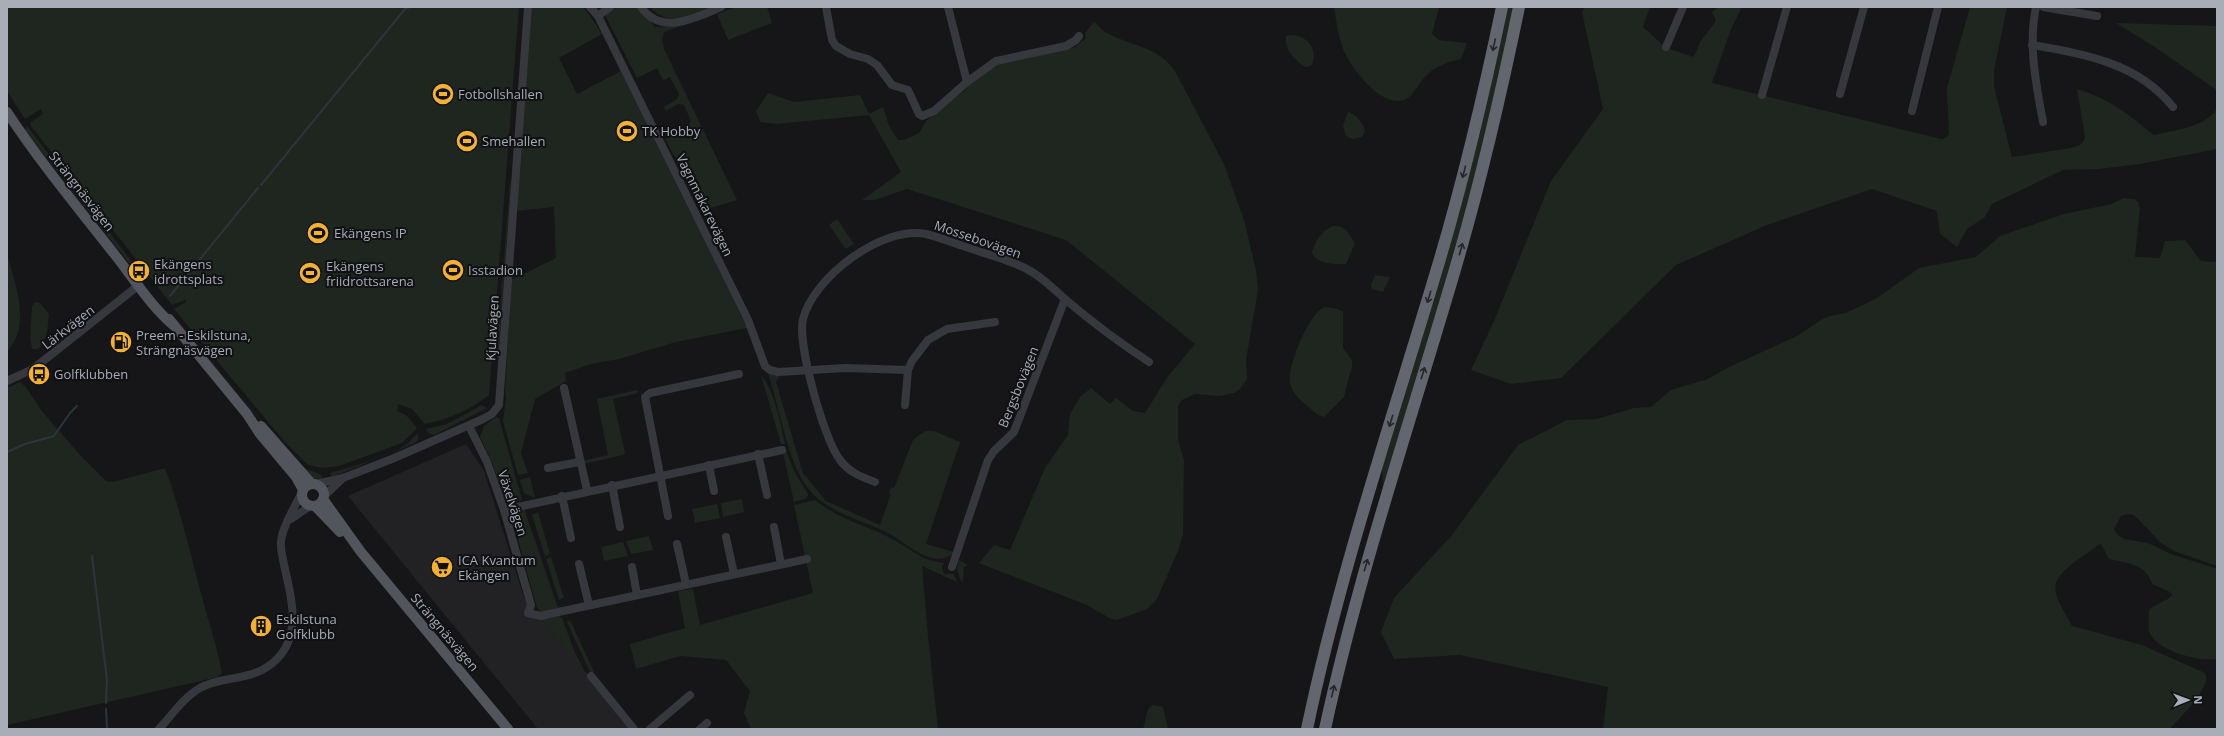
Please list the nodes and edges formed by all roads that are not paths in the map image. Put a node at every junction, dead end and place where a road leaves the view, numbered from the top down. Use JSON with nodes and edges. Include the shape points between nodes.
{"nodes":[{"id":1,"x":528,"y":7,"type":"edge"},
{"id":2,"x":590,"y":7,"type":"edge"},
{"id":3,"x":610,"y":7,"type":"edge"},
{"id":4,"x":641,"y":7,"type":"edge"},
{"id":5,"x":721,"y":7,"type":"edge"},
{"id":6,"x":826,"y":7,"type":"edge"},
{"id":7,"x":948,"y":7,"type":"edge"},
{"id":8,"x":1502,"y":7,"type":"edge"},
{"id":9,"x":1520,"y":7,"type":"edge"},
{"id":10,"x":1682,"y":7,"type":"edge"},
{"id":11,"x":1787,"y":7,"type":"edge"},
{"id":12,"x":1864,"y":7,"type":"edge"},
{"id":13,"x":1938,"y":7,"type":"edge"},
{"id":14,"x":2036,"y":7,"type":"edge"},
{"id":15,"x":2043,"y":7,"type":"edge"},
{"id":16,"x":598,"y":16,"type":"junction"},
{"id":17,"x":2097,"y":16,"type":"dead end"},
{"id":18,"x":1079,"y":36,"type":"dead end"},
{"id":19,"x":2032,"y":45,"type":"junction"},
{"id":20,"x":1666,"y":47,"type":"dead end"},
{"id":21,"x":967,"y":82,"type":"junction"},
{"id":22,"x":1840,"y":94,"type":"dead end"},
{"id":23,"x":1762,"y":95,"type":"dead end"},
{"id":24,"x":2173,"y":107,"type":"dead end"},
{"id":25,"x":1912,"y":111,"type":"dead end"},
{"id":26,"x":7,"y":112,"type":"edge"},
{"id":27,"x":2044,"y":122,"type":"dead end"},
{"id":28,"x":139,"y":285,"type":"junction"},
{"id":29,"x":1065,"y":299,"type":"junction"},
{"id":30,"x":995,"y":322,"type":"dead end"},
{"id":31,"x":1149,"y":362,"type":"dead end"},
{"id":32,"x":808,"y":370,"type":"junction"},
{"id":33,"x":908,"y":370,"type":"junction"},
{"id":34,"x":739,"y":374,"type":"dead end"},
{"id":35,"x":7,"y":381,"type":"edge"},
{"id":36,"x":564,"y":388,"type":"dead end"},
{"id":37,"x":905,"y":405,"type":"dead end"},
{"id":38,"x":248,"y":414,"type":"junction"},
{"id":39,"x":469,"y":426,"type":"junction"},
{"id":40,"x":782,"y":450,"type":"dead end"},
{"id":41,"x":758,"y":454,"type":"junction"},
{"id":42,"x":579,"y":462,"type":"junction"},
{"id":43,"x":709,"y":465,"type":"junction"},
{"id":44,"x":548,"y":468,"type":"dead end"},
{"id":45,"x":660,"y":475,"type":"junction"},
{"id":46,"x":342,"y":478,"type":"junction"},
{"id":47,"x":875,"y":482,"type":"dead end"},
{"id":48,"x":314,"y":484,"type":"junction"},
{"id":49,"x":612,"y":485,"type":"junction"},
{"id":50,"x":587,"y":490,"type":"junction"},
{"id":51,"x":714,"y":491,"type":"dead end"},
{"id":52,"x":302,"y":492,"type":"junction"},
{"id":53,"x":767,"y":495,"type":"dead end"},
{"id":54,"x":562,"y":496,"type":"junction"},
{"id":55,"x":318,"y":502,"type":"junction"},
{"id":56,"x":504,"y":510,"type":"junction"},
{"id":57,"x":668,"y":516,"type":"dead end"},
{"id":58,"x":289,"y":521,"type":"junction"},
{"id":59,"x":620,"y":527,"type":"dead end"},
{"id":60,"x":774,"y":527,"type":"dead end"},
{"id":61,"x":726,"y":537,"type":"dead end"},
{"id":62,"x":571,"y":538,"type":"dead end"},
{"id":63,"x":677,"y":544,"type":"dead end"},
{"id":64,"x":807,"y":559,"type":"dead end"},
{"id":65,"x":579,"y":564,"type":"dead end"},
{"id":66,"x":781,"y":564,"type":"junction"},
{"id":67,"x":632,"y":567,"type":"dead end"},
{"id":68,"x":952,"y":567,"type":"dead end"},
{"id":69,"x":734,"y":574,"type":"junction"},
{"id":70,"x":686,"y":584,"type":"junction"},
{"id":71,"x":637,"y":595,"type":"junction"},
{"id":72,"x":589,"y":605,"type":"junction"},
{"id":73,"x":591,"y":676,"type":"dead end"},
{"id":74,"x":690,"y":695,"type":"dead end"},
{"id":75,"x":707,"y":723,"type":"dead end"},
{"id":76,"x":159,"y":729,"type":"edge"},
{"id":77,"x":508,"y":729,"type":"edge"},
{"id":78,"x":634,"y":729,"type":"edge"},
{"id":79,"x":650,"y":729,"type":"edge"},
{"id":80,"x":700,"y":729,"type":"edge"},
{"id":81,"x":1307,"y":729,"type":"edge"},
{"id":82,"x":1325,"y":729,"type":"edge"}],
"edges":[{"from":1,"to":39,"type":"street","name":"Kjulavägen","via":[[500,398],[499,405],[492,414]]},
{"from":2,"to":16,"type":"street","name":"Vagnmakarevägen"},
{"from":3,"to":16,"type":"street"},
{"from":4,"to":5,"type":"street","via":[[654,20],[666,24]]},
{"from":6,"to":21,"type":"street","via":[[832,40],[836,46],[850,54],[868,59],[892,85],[908,90],[922,116],[934,111]]},
{"from":7,"to":21,"type":"street"},
{"from":8,"to":81,"type":"highway","one_way":true,"via":[[1451,219],[1356,535]]},
{"from":82,"to":9,"type":"highway","one_way":true,"via":[[1363,574],[1470,215]]},
{"from":10,"to":20,"type":"street"},
{"from":11,"to":23,"type":"street"},
{"from":12,"to":22,"type":"street"},
{"from":13,"to":25,"type":"street"},
{"from":14,"to":19,"type":"street"},
{"from":15,"to":17,"type":"street"},
{"from":16,"to":32,"type":"street","name":"Vagnmakarevägen","via":[[748,320],[765,366],[778,372]]},
{"from":18,"to":21,"type":"street","via":[[1066,46],[996,61]]},
{"from":19,"to":24,"type":"street","via":[[2113,63],[2142,78],[2158,90]]},
{"from":19,"to":27,"type":"street"},
{"from":26,"to":28,"type":"main road","name":"Strängnäsvägen","via":[[64,191]]},
{"from":28,"to":35,"type":"street","name":"Lärkvägen","via":[[33,370]]},
{"from":28,"to":38,"type":"main road","name":"Strängnäsvägen","via":[[156,310],[173,325]]},
{"from":29,"to":31,"type":"street","name":"Mossebovägen","via":[[1124,346]]},
{"from":29,"to":32,"type":"street","name":"Mossebovägen","via":[[1040,277],[1023,267],[926,234],[896,235],[874,244],[847,263],[819,287],[812,297],[803,319],[802,330]]},
{"from":29,"to":68,"type":"street","name":"Bergsbovägen","via":[[1014,432],[988,460]]},
{"from":30,"to":33,"type":"street","via":[[941,331],[920,347]]},
{"from":32,"to":33,"type":"street","name":"Vagnmakarevägen"},
{"from":32,"to":47,"type":"street","name":"Mossebovägen","via":[[834,452],[850,471]]},
{"from":33,"to":37,"type":"street"},
{"from":34,"to":45,"type":"street","via":[[650,393],[644,397]]},
{"from":36,"to":42,"type":"street"},
{"from":38,"to":48,"type":"main road","name":"Strängnäsvägen","via":[[266,430]]},
{"from":38,"to":52,"type":"main road","name":"Strängnäsvägen","via":[[260,434],[296,478]]},
{"from":39,"to":46,"type":"street","name":"Kjulavägen"},
{"from":39,"to":56,"type":"street","name":"Växelvägen","via":[[487,462]]},
{"from":40,"to":41,"type":"street"},
{"from":41,"to":43,"type":"street"},
{"from":41,"to":53,"type":"street"},
{"from":42,"to":44,"type":"street"},
{"from":42,"to":50,"type":"street"},
{"from":43,"to":45,"type":"street"},
{"from":43,"to":51,"type":"street"},
{"from":45,"to":49,"type":"street"},
{"from":45,"to":57,"type":"street"},
{"from":46,"to":48,"type":"street","name":"Kjulavägen"},
{"from":46,"to":55,"type":"street","name":"Kjulavägen"},
{"from":48,"to":52,"type":"main road","via":[[307,486]]},
{"from":48,"to":55,"type":"main road","via":[[321,488]]},
{"from":49,"to":50,"type":"street"},
{"from":49,"to":59,"type":"street"},
{"from":50,"to":54,"type":"street"},
{"from":52,"to":55,"type":"main road","via":[[303,500]]},
{"from":52,"to":58,"type":"street"},
{"from":54,"to":56,"type":"street"},
{"from":54,"to":62,"type":"street"},
{"from":55,"to":58,"type":"street","name":"Kjulavägen","via":[[296,514]]},
{"from":55,"to":77,"type":"main road","name":"Strängnäsvägen"},
{"from":56,"to":72,"type":"street","name":"Växelvägen","via":[[531,605],[528,613],[541,616]]},
{"from":58,"to":76,"type":"street","via":[[283,530],[280,543],[293,615],[290,636],[284,649],[272,663],[256,673],[209,684],[199,689]]},
{"from":60,"to":66,"type":"street"},
{"from":61,"to":69,"type":"street"},
{"from":63,"to":70,"type":"street"},
{"from":64,"to":66,"type":"street"},
{"from":65,"to":72,"type":"street"},
{"from":66,"to":69,"type":"street"},
{"from":67,"to":71,"type":"street"},
{"from":69,"to":70,"type":"street"},
{"from":70,"to":71,"type":"street"},
{"from":71,"to":72,"type":"street"},
{"from":73,"to":78,"type":"street"},
{"from":74,"to":79,"type":"street"},
{"from":75,"to":80,"type":"street"}]}
